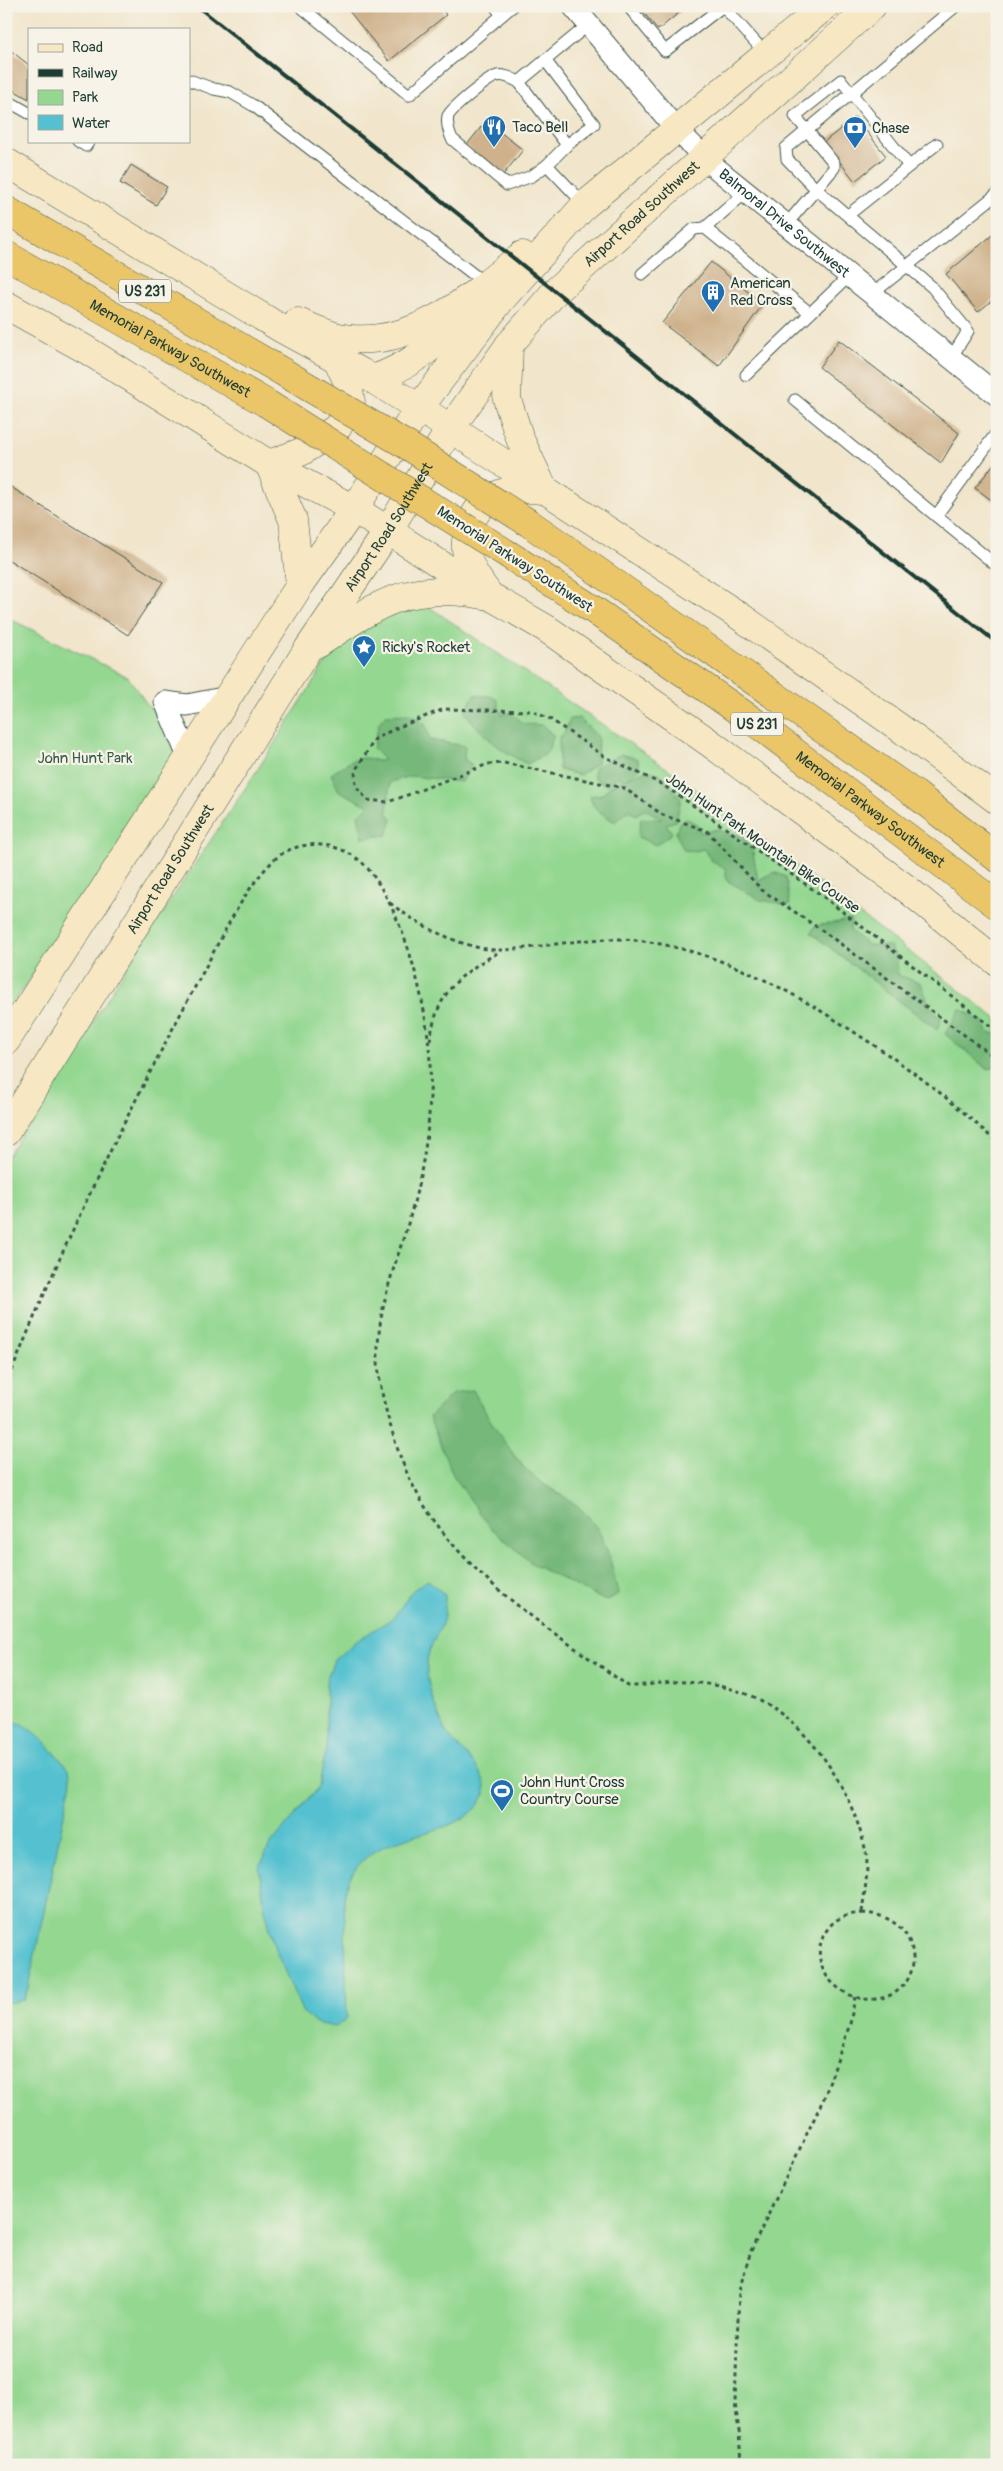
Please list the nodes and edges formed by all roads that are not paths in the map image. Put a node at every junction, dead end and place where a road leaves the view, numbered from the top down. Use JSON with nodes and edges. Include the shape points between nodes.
{"nodes":[{"id":1,"x":300,"y":6,"type":"edge"},
{"id":2,"x":513,"y":6,"type":"edge"},
{"id":3,"x":573,"y":6,"type":"edge"},
{"id":4,"x":628,"y":6,"type":"edge"},
{"id":5,"x":723,"y":6,"type":"edge"},
{"id":6,"x":825,"y":6,"type":"edge"},
{"id":7,"x":872,"y":6,"type":"edge"},
{"id":8,"x":956,"y":6,"type":"edge"},
{"id":9,"x":499,"y":11,"type":"edge"},
{"id":10,"x":588,"y":25,"type":"junction"},
{"id":11,"x":766,"y":54,"type":"junction"},
{"id":12,"x":545,"y":60,"type":"junction"},
{"id":13,"x":190,"y":80,"type":"edge"},
{"id":14,"x":519,"y":82,"type":"junction"},
{"id":15,"x":852,"y":93,"type":"junction"},
{"id":16,"x":6,"y":100,"type":"edge"},
{"id":17,"x":28,"y":112,"type":"edge"},
{"id":18,"x":677,"y":130,"type":"junction"},
{"id":19,"x":806,"y":130,"type":"junction"},
{"id":20,"x":937,"y":144,"type":"dead end"},
{"id":21,"x":567,"y":145,"type":"junction"},
{"id":22,"x":704,"y":157,"type":"junction"},
{"id":23,"x":6,"y":162,"type":"edge"},
{"id":24,"x":547,"y":165,"type":"junction"},
{"id":25,"x":909,"y":166,"type":"junction"},
{"id":26,"x":816,"y":189,"type":"junction"},
{"id":27,"x":746,"y":192,"type":"junction"},
{"id":28,"x":997,"y":194,"type":"edge"},
{"id":29,"x":585,"y":205,"type":"junction"},
{"id":30,"x":6,"y":210,"type":"edge"},
{"id":31,"x":848,"y":215,"type":"junction"},
{"id":32,"x":786,"y":225,"type":"junction"},
{"id":33,"x":705,"y":228,"type":"junction"},
{"id":34,"x":6,"y":255,"type":"edge"},
{"id":35,"x":909,"y":265,"type":"junction"},
{"id":36,"x":526,"y":270,"type":"junction"},
{"id":37,"x":642,"y":274,"type":"dead end"},
{"id":38,"x":849,"y":276,"type":"junction"},
{"id":39,"x":207,"y":284,"type":"junction"},
{"id":40,"x":486,"y":284,"type":"junction"},
{"id":41,"x":872,"y":294,"type":"junction"},
{"id":42,"x":6,"y":304,"type":"edge"},
{"id":43,"x":810,"y":313,"type":"junction"},
{"id":44,"x":510,"y":345,"type":"junction"},
{"id":45,"x":951,"y":358,"type":"junction"},
{"id":46,"x":337,"y":359,"type":"junction"},
{"id":47,"x":746,"y":374,"type":"dead end"},
{"id":48,"x":373,"y":379,"type":"junction"},
{"id":49,"x":997,"y":395,"type":"edge"},
{"id":50,"x":795,"y":400,"type":"dead end"},
{"id":51,"x":419,"y":408,"type":"junction"},
{"id":52,"x":450,"y":429,"type":"junction"},
{"id":53,"x":997,"y":432,"type":"edge"},
{"id":54,"x":269,"y":464,"type":"junction"},
{"id":55,"x":544,"y":490,"type":"junction"},
{"id":56,"x":354,"y":509,"type":"junction"},
{"id":57,"x":936,"y":516,"type":"junction"},
{"id":58,"x":388,"y":530,"type":"junction"},
{"id":59,"x":997,"y":566,"type":"edge"},
{"id":60,"x":300,"y":585,"type":"junction"},
{"id":61,"x":490,"y":596,"type":"junction"},
{"id":62,"x":306,"y":652,"type":"junction"},
{"id":63,"x":228,"y":697,"type":"junction"},
{"id":64,"x":189,"y":759,"type":"junction"},
{"id":65,"x":997,"y":800,"type":"edge"},
{"id":66,"x":997,"y":858,"type":"edge"},
{"id":67,"x":997,"y":905,"type":"edge"},
{"id":68,"x":997,"y":962,"type":"edge"},
{"id":69,"x":6,"y":1041,"type":"edge"},
{"id":70,"x":6,"y":1132,"type":"edge"}],
"edges":[{"from":1,"to":9,"type":"lane","via":[[408,95]]},
{"from":2,"to":9,"type":"lane"},
{"from":3,"to":10,"type":"street","name":"Balmoral Drive Southwest"},
{"from":4,"to":5,"type":"lane","via":[[665,51]]},
{"from":5,"to":11,"type":"lane"},
{"from":6,"to":11,"type":"main road"},
{"from":7,"to":22,"type":"main road","name":"Airport Road Southwest"},
{"from":8,"to":15,"type":"lane"},
{"from":10,"to":12,"type":"lane"},
{"from":10,"to":18,"type":"street","name":"Balmoral Drive Southwest"},
{"from":11,"to":18,"type":"main road"},
{"from":12,"to":14,"type":"lane"},
{"from":12,"to":21,"type":"lane","via":[[594,124]]},
{"from":13,"to":40,"type":"lane","via":[[230,92],[254,106]]},
{"from":14,"to":21,"type":"lane"},
{"from":14,"to":24,"type":"lane","via":[[504,76],[491,78],[453,109],[448,117],[448,129],[452,139],[508,185],[532,176]]},
{"from":15,"to":19,"type":"lane"},
{"from":15,"to":19,"type":"lane","via":[[841,80],[795,116]]},
{"from":15,"to":25,"type":"lane"},
{"from":16,"to":17,"type":"lane"},
{"from":18,"to":22,"type":"street","name":"Balmoral Drive Southwest"},
{"from":18,"to":29,"type":"main road"},
{"from":19,"to":26,"type":"lane","via":[[834,163],[834,168]]},
{"from":19,"to":26,"type":"lane","via":[[786,148],[787,159]]},
{"from":20,"to":25,"type":"lane"},
{"from":21,"to":24,"type":"lane"},
{"from":22,"to":27,"type":"street","name":"Balmoral Drive Southwest"},
{"from":22,"to":44,"type":"main road","name":"Airport Road Southwest","via":[[554,292]]},
{"from":23,"to":39,"type":"main road"},
{"from":24,"to":29,"type":"lane"},
{"from":25,"to":31,"type":"lane"},
{"from":26,"to":31,"type":"lane"},
{"from":26,"to":32,"type":"lane"},
{"from":27,"to":32,"type":"street","name":"Balmoral Drive Southwest"},
{"from":27,"to":33,"type":"lane"},
{"from":28,"to":35,"type":"lane"},
{"from":29,"to":36,"type":"main road"},
{"from":29,"to":40,"type":"main road"},
{"from":30,"to":66,"type":"highway","number":"US 231","bridge":true,"via":[[408,446],[529,523],[907,788]]},
{"from":31,"to":35,"type":"lane"},
{"from":32,"to":38,"type":"street","name":"Balmoral Drive Southwest"},
{"from":33,"to":37,"type":"lane","via":[[694,229]]},
{"from":33,"to":43,"type":"lane"},
{"from":34,"to":67,"type":"highway","name":"Memorial Parkway Southwest","number":"US 231","bridge":true,"via":[[266,403],[594,610],[756,723]]},
{"from":35,"to":41,"type":"lane"},
{"from":35,"to":45,"type":"lane","via":[[932,286],[968,331]]},
{"from":36,"to":48,"type":"main road","via":[[418,357],[397,371]]},
{"from":36,"to":51,"type":"main road"},
{"from":38,"to":41,"type":"street","name":"Balmoral Drive Southwest"},
{"from":38,"to":43,"type":"lane"},
{"from":39,"to":40,"type":"main road","via":[[321,332],[372,340],[413,330],[456,306]]},
{"from":39,"to":46,"type":"main road"},
{"from":41,"to":45,"type":"street","name":"Balmoral Drive Southwest"},
{"from":42,"to":54,"type":"main road","via":[[85,349]]},
{"from":43,"to":47,"type":"lane"},
{"from":44,"to":52,"type":"main road","name":"Airport Road Southwest"},
{"from":44,"to":55,"type":"main road","via":[[507,399],[520,439]]},
{"from":45,"to":49,"type":"street","name":"Balmoral Drive Southwest"},
{"from":46,"to":48,"type":"main road"},
{"from":46,"to":54,"type":"main road","via":[[348,383],[351,402],[338,427],[301,452]]},
{"from":48,"to":51,"type":"main road"},
{"from":50,"to":57,"type":"lane"},
{"from":51,"to":52,"type":"main road"},
{"from":51,"to":56,"type":"main road"},
{"from":52,"to":55,"type":"main road"},
{"from":52,"to":58,"type":"main road","name":"Airport Road Southwest"},
{"from":53,"to":57,"type":"lane"},
{"from":54,"to":56,"type":"main road"},
{"from":54,"to":60,"type":"main road","via":[[292,520]]},
{"from":55,"to":61,"type":"main road","via":[[520,488],[498,493],[484,502],[473,519],[465,538],[467,555],[475,575]]},
{"from":55,"to":65,"type":"main road","via":[[738,615]]},
{"from":56,"to":58,"type":"main road"},
{"from":56,"to":60,"type":"main road"},
{"from":57,"to":59,"type":"lane"},
{"from":58,"to":61,"type":"main road"},
{"from":58,"to":62,"type":"main road","name":"Airport Road Southwest"},
{"from":60,"to":63,"type":"main road"},
{"from":61,"to":62,"type":"main road","via":[[454,590],[414,592],[379,604]]},
{"from":61,"to":68,"type":"main road","via":[[547,629],[710,742],[907,889]]},
{"from":62,"to":70,"type":"main road","name":"Airport Road Southwest"},
{"from":63,"to":64,"type":"main road"},
{"from":63,"to":64,"type":"street","via":[[187,705],[165,702]]},
{"from":64,"to":69,"type":"main road"}]}
